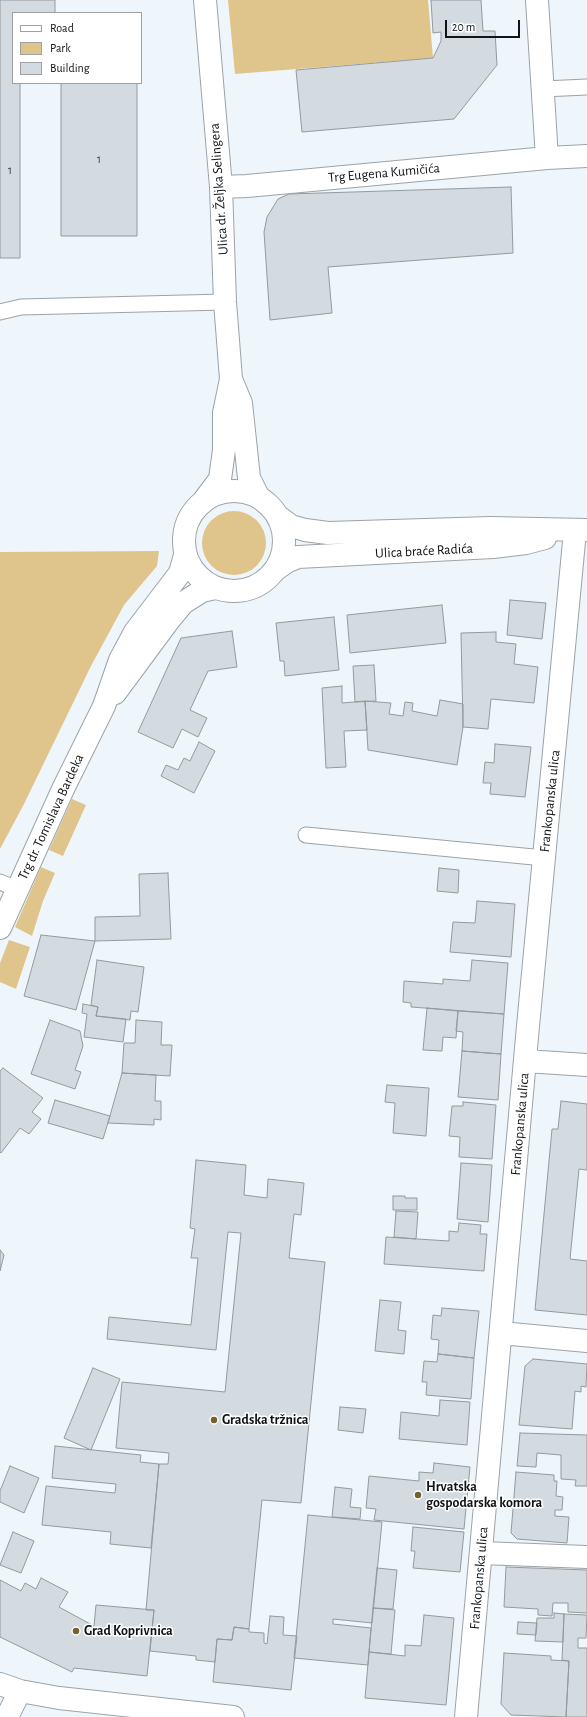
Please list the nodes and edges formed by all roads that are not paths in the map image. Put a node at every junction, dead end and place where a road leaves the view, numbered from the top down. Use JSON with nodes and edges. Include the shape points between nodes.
{"nodes":[{"id":1,"x":205,"y":0,"type":"edge"},
{"id":2,"x":537,"y":0,"type":"edge"},
{"id":3,"x":587,"y":87,"type":"edge"},
{"id":4,"x":543,"y":89,"type":"junction"},
{"id":5,"x":587,"y":156,"type":"edge"},
{"id":6,"x":547,"y":158,"type":"junction"},
{"id":7,"x":221,"y":187,"type":"junction"},
{"id":8,"x":225,"y":302,"type":"junction"},
{"id":9,"x":0,"y":312,"type":"edge"},
{"id":10,"x":231,"y":379,"type":"junction"},
{"id":11,"x":258,"y":496,"type":"junction"},
{"id":12,"x":205,"y":499,"type":"junction"},
{"id":13,"x":279,"y":517,"type":"junction"},
{"id":14,"x":581,"y":530,"type":"edge"},
{"id":15,"x":185,"y":555,"type":"junction"},
{"id":16,"x":275,"y":570,"type":"junction"},
{"id":17,"x":215,"y":588,"type":"junction"},
{"id":18,"x":104,"y":706,"type":"junction"},
{"id":19,"x":306,"y":835,"type":"dead end"},
{"id":20,"x":544,"y":858,"type":"junction"},
{"id":21,"x":9,"y":886,"type":"edge"},
{"id":22,"x":0,"y":928,"type":"edge"},
{"id":23,"x":525,"y":1061,"type":"junction"},
{"id":24,"x":587,"y":1066,"type":"edge"},
{"id":25,"x":501,"y":1333,"type":"junction"},
{"id":26,"x":587,"y":1341,"type":"edge"},
{"id":27,"x":481,"y":1553,"type":"junction"},
{"id":28,"x":587,"y":1557,"type":"edge"},
{"id":29,"x":10,"y":1688,"type":"edge"},
{"id":30,"x":7,"y":1717,"type":"edge"},
{"id":31,"x":233,"y":1717,"type":"edge"},
{"id":32,"x":466,"y":1717,"type":"edge"}],
"edges":[{"from":1,"to":7,"type":"street","name":"Ulica dr. Željka Selingera"},
{"from":2,"to":4,"type":"street"},
{"from":3,"to":4,"type":"lane"},
{"from":4,"to":6,"type":"street"},
{"from":5,"to":6,"type":"street","name":"Trg Eugena Kumičića"},
{"from":6,"to":7,"type":"street","name":"Trg Eugena Kumičića"},
{"from":7,"to":8,"type":"street","name":"Ulica dr. Željka Selingera"},
{"from":8,"to":9,"type":"lane","via":[[21,307]]},
{"from":8,"to":10,"type":"street","name":"Ulica dr. Željka Selingera"},
{"from":10,"to":11,"type":"street","name":"Ulica dr. Željka Selingera","via":[[241,403],[249,478]]},
{"from":10,"to":12,"type":"street","name":"Ulica dr. Željka Selingera","via":[[224,413],[224,450],[220,479]]},
{"from":11,"to":12,"type":"street","via":[[231,490]]},
{"from":11,"to":13,"type":"street","via":[[270,505]]},
{"from":12,"to":15,"type":"street","via":[[190,516],[186,526],[183,541]]},
{"from":13,"to":14,"type":"street","name":"Ulica braće Radića","via":[[291,526],[328,533],[490,528]]},
{"from":13,"to":16,"type":"street","via":[[285,544],[282,558]]},
{"from":14,"to":16,"type":"street","name":"Ulica braće Radića","via":[[526,543],[493,547],[298,557]]},
{"from":14,"to":20,"type":"street","name":"Frankopanska ulica"},
{"from":15,"to":17,"type":"street","via":[[192,569],[202,580]]},
{"from":15,"to":18,"type":"street","name":"Trg dr. Tomislava Bardeka","via":[[180,573],[135,632],[120,660]]},
{"from":16,"to":17,"type":"street","via":[[263,582],[248,590],[231,592]]},
{"from":17,"to":18,"type":"street","name":"Trg dr. Tomislava Bardeka","via":[[202,591],[183,603]]},
{"from":18,"to":21,"type":"street","name":"Trg dr. Tomislava Bardeka"},
{"from":19,"to":20,"type":"lane"},
{"from":20,"to":23,"type":"street","name":"Frankopanska ulica"},
{"from":21,"to":22,"type":"street","name":"Trg dr. Tomislava Bardeka"},
{"from":23,"to":24,"type":"street"},
{"from":23,"to":25,"type":"street","name":"Frankopanska ulica"},
{"from":25,"to":26,"type":"street"},
{"from":25,"to":27,"type":"street","name":"Frankopanska ulica"},
{"from":27,"to":28,"type":"street"},
{"from":27,"to":32,"type":"street","name":"Frankopanska ulica"},
{"from":29,"to":30,"type":"street"},
{"from":29,"to":31,"type":"street","via":[[59,1698]]}]}
